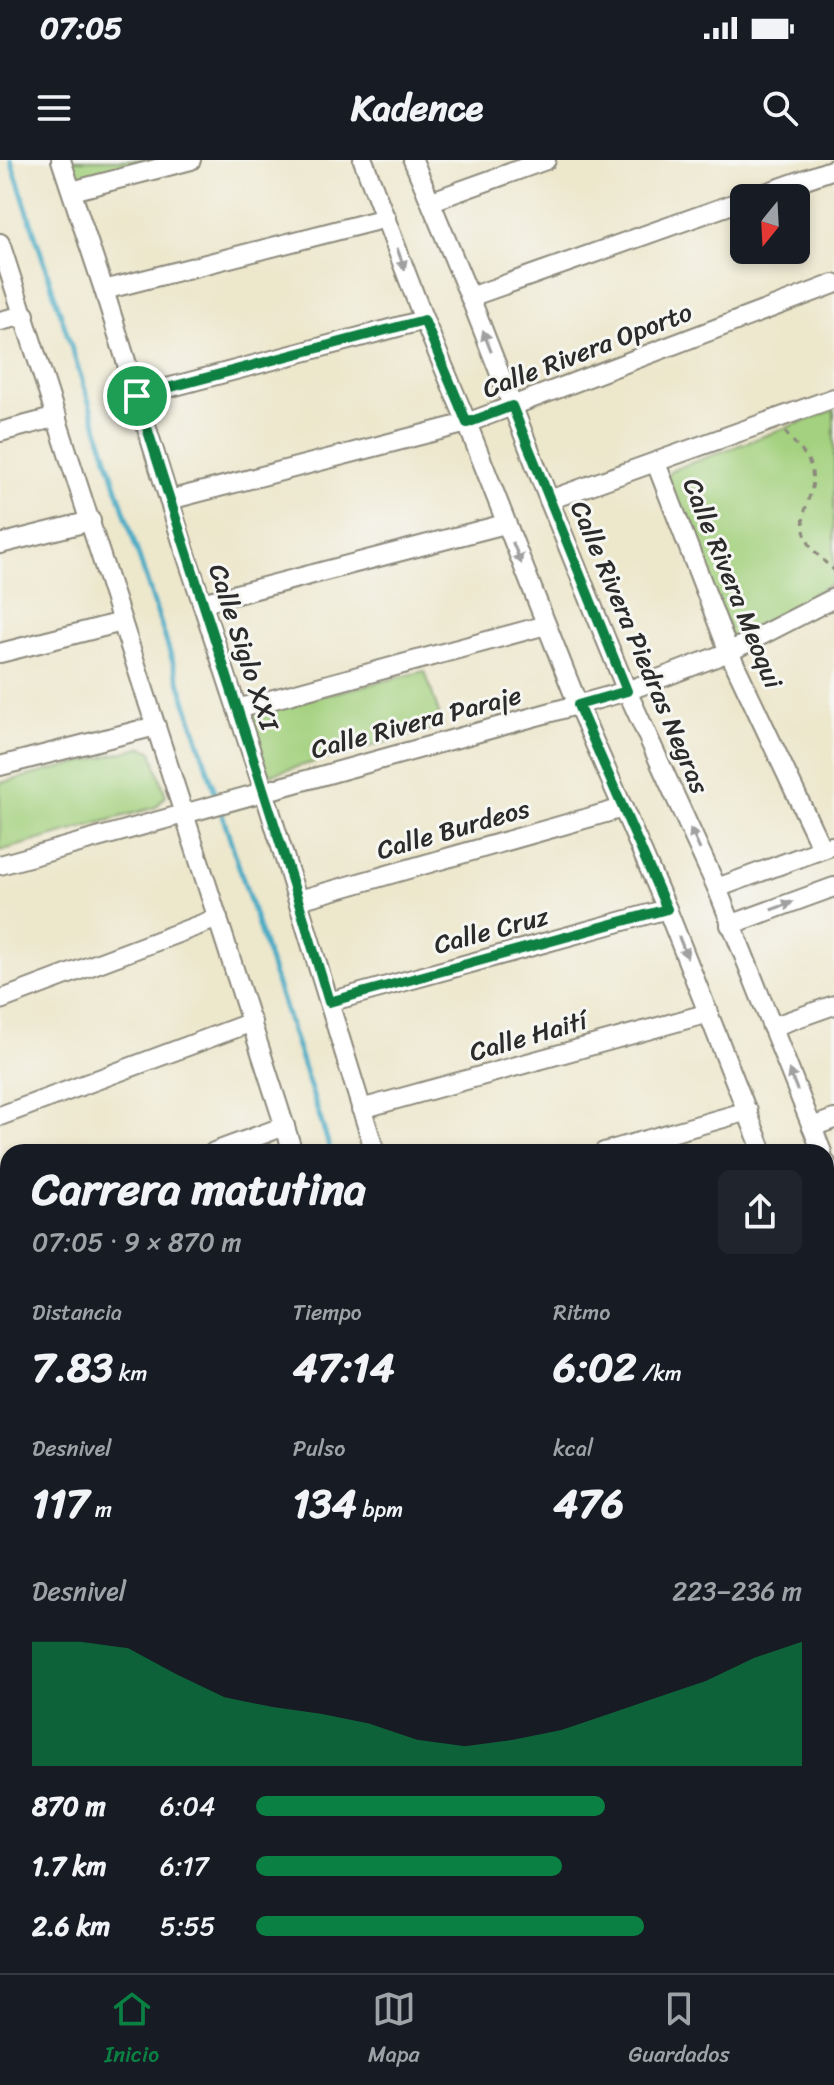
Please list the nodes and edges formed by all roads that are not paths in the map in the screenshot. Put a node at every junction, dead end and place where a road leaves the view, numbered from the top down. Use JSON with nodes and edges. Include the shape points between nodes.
{"nodes":[{"id":1,"x":61,"y":160,"type":"edge"},
{"id":2,"x":191,"y":160,"type":"edge"},
{"id":3,"x":363,"y":160,"type":"edge"},
{"id":4,"x":413,"y":160,"type":"edge"},
{"id":5,"x":546,"y":160,"type":"edge"},
{"id":6,"x":834,"y":169,"type":"edge"},
{"id":7,"x":791,"y":184,"type":"edge"},
{"id":8,"x":72,"y":191,"type":"junction"},
{"id":9,"x":432,"y":201,"type":"junction"},
{"id":10,"x":730,"y":205,"type":"edge"},
{"id":11,"x":386,"y":218,"type":"junction"},
{"id":12,"x":0,"y":243,"type":"edge"},
{"id":13,"x":834,"y":284,"type":"edge"},
{"id":14,"x":104,"y":290,"type":"junction"},
{"id":15,"x":470,"y":297,"type":"junction"},
{"id":16,"x":25,"y":315,"type":"junction"},
{"id":17,"x":424,"y":320,"type":"junction"},
{"id":18,"x":0,"y":321,"type":"edge"},
{"id":19,"x":137,"y":396,"type":"junction"},
{"id":20,"x":834,"y":398,"type":"edge"},
{"id":21,"x":512,"y":406,"type":"junction"},
{"id":22,"x":57,"y":417,"type":"junction"},
{"id":23,"x":467,"y":423,"type":"junction"},
{"id":24,"x":0,"y":432,"type":"edge"},
{"id":25,"x":656,"y":463,"type":"junction"},
{"id":26,"x":169,"y":500,"type":"junction"},
{"id":27,"x":549,"y":500,"type":"junction"},
{"id":28,"x":91,"y":521,"type":"junction"},
{"id":29,"x":505,"y":524,"type":"junction"},
{"id":30,"x":0,"y":544,"type":"edge"},
{"id":31,"x":834,"y":598,"type":"edge"},
{"id":32,"x":202,"y":603,"type":"junction"},
{"id":33,"x":122,"y":622,"type":"junction"},
{"id":34,"x":546,"y":625,"type":"junction"},
{"id":35,"x":729,"y":652,"type":"junction"},
{"id":36,"x":0,"y":653,"type":"edge"},
{"id":37,"x":627,"y":691,"type":"junction"},
{"id":38,"x":578,"y":705,"type":"junction"},
{"id":39,"x":237,"y":709,"type":"junction"},
{"id":40,"x":156,"y":726,"type":"junction"},
{"id":41,"x":0,"y":766,"type":"edge"},
{"id":42,"x":264,"y":791,"type":"junction"},
{"id":43,"x":623,"y":808,"type":"junction"},
{"id":44,"x":193,"y":811,"type":"junction"},
{"id":45,"x":828,"y":847,"type":"edge"},
{"id":46,"x":0,"y":865,"type":"edge"},
{"id":47,"x":834,"y":887,"type":"edge"},
{"id":48,"x":717,"y":888,"type":"junction"},
{"id":49,"x":299,"y":900,"type":"junction"},
{"id":50,"x":667,"y":909,"type":"junction"},
{"id":51,"x":218,"y":918,"type":"junction"},
{"id":52,"x":730,"y":925,"type":"junction"},
{"id":53,"x":0,"y":1000,"type":"edge"},
{"id":54,"x":329,"y":1002,"type":"junction"},
{"id":55,"x":834,"y":1005,"type":"edge"},
{"id":56,"x":709,"y":1013,"type":"junction"},
{"id":57,"x":252,"y":1022,"type":"junction"},
{"id":58,"x":772,"y":1027,"type":"junction"},
{"id":59,"x":361,"y":1109,"type":"junction"},
{"id":60,"x":748,"y":1111,"type":"junction"},
{"id":61,"x":0,"y":1116,"type":"edge"},
{"id":62,"x":834,"y":1119,"type":"edge"},
{"id":63,"x":285,"y":1126,"type":"junction"},
{"id":64,"x":812,"y":1127,"type":"junction"},
{"id":65,"x":237,"y":1144,"type":"edge"},
{"id":66,"x":291,"y":1144,"type":"edge"},
{"id":67,"x":372,"y":1144,"type":"edge"},
{"id":68,"x":632,"y":1144,"type":"edge"},
{"id":69,"x":760,"y":1144,"type":"edge"},
{"id":70,"x":819,"y":1144,"type":"edge"}],
"edges":[{"from":1,"to":8,"type":"street","name":"Calle Siglo XXI"},
{"from":2,"to":8,"type":"street"},
{"from":3,"to":11,"type":"street"},
{"from":4,"to":9,"type":"street","name":"Calle Rivera Piedras Negras"},
{"from":5,"to":9,"type":"street"},
{"from":6,"to":7,"type":"street"},
{"from":8,"to":14,"type":"street","name":"Calle Siglo XXI"},
{"from":9,"to":15,"type":"street","name":"Calle Rivera Piedras Negras"},
{"from":10,"to":15,"type":"street"},
{"from":11,"to":14,"type":"street"},
{"from":11,"to":17,"type":"street","one_way":true},
{"from":12,"to":16,"type":"street"},
{"from":13,"to":21,"type":"street","name":"Calle Rivera Oporto"},
{"from":14,"to":19,"type":"street","name":"Calle Siglo XXI"},
{"from":21,"to":15,"type":"street","name":"Calle Rivera Piedras Negras","one_way":true},
{"from":16,"to":18,"type":"street"},
{"from":16,"to":22,"type":"street"},
{"from":17,"to":19,"type":"street"},
{"from":17,"to":23,"type":"street"},
{"from":19,"to":26,"type":"street","name":"Calle Siglo XXI"},
{"from":20,"to":25,"type":"street","name":"Calle Rivera Meoqui","via":[[782,426]]},
{"from":21,"to":23,"type":"street","name":"Calle Rivera Oporto"},
{"from":21,"to":27,"type":"street","name":"Calle Rivera Piedras Negras"},
{"from":22,"to":24,"type":"street"},
{"from":22,"to":28,"type":"street"},
{"from":23,"to":26,"type":"street","name":"Calle Rivera Oporto"},
{"from":23,"to":29,"type":"street"},
{"from":25,"to":27,"type":"street"},
{"from":25,"to":35,"type":"street","name":"Calle Rivera Meoqui"},
{"from":26,"to":32,"type":"street","name":"Calle Siglo XXI"},
{"from":27,"to":37,"type":"street","name":"Calle Rivera Piedras Negras"},
{"from":28,"to":30,"type":"street"},
{"from":28,"to":33,"type":"street"},
{"from":29,"to":32,"type":"street"},
{"from":29,"to":34,"type":"street","one_way":true},
{"from":31,"to":35,"type":"street","name":"Calle Rivera Paraje"},
{"from":32,"to":39,"type":"street","name":"Calle Siglo XXI"},
{"from":33,"to":36,"type":"street"},
{"from":33,"to":40,"type":"street"},
{"from":34,"to":38,"type":"street"},
{"from":34,"to":39,"type":"street"},
{"from":35,"to":37,"type":"street","name":"Calle Rivera Paraje"},
{"from":35,"to":45,"type":"street","name":"Calle Rivera Meoqui"},
{"from":37,"to":38,"type":"street","name":"Calle Rivera Paraje"},
{"from":48,"to":37,"type":"street","name":"Calle Rivera Piedras Negras","one_way":true},
{"from":38,"to":42,"type":"street","name":"Calle Rivera Paraje"},
{"from":38,"to":43,"type":"street"},
{"from":39,"to":42,"type":"street","name":"Calle Siglo XXI"},
{"from":40,"to":41,"type":"street"},
{"from":40,"to":44,"type":"street"},
{"from":42,"to":44,"type":"street","name":"Calle Rivera Paraje"},
{"from":42,"to":49,"type":"street","name":"Calle Siglo XXI"},
{"from":43,"to":49,"type":"street","name":"Calle Burdeos"},
{"from":43,"to":50,"type":"street"},
{"from":44,"to":46,"type":"street","name":"Calle Rivera Paraje"},
{"from":44,"to":51,"type":"street"},
{"from":45,"to":48,"type":"street"},
{"from":52,"to":47,"type":"street","one_way":true},
{"from":48,"to":52,"type":"street","name":"Calle Rivera Piedras Negras"},
{"from":49,"to":54,"type":"street","name":"Calle Siglo XXI"},
{"from":50,"to":54,"type":"street","name":"Calle Cruz"},
{"from":50,"to":56,"type":"street","one_way":true},
{"from":51,"to":53,"type":"street"},
{"from":51,"to":57,"type":"street"},
{"from":52,"to":58,"type":"street","name":"Calle Rivera Piedras Negras"},
{"from":54,"to":59,"type":"street","name":"Calle Siglo XXI"},
{"from":55,"to":58,"type":"street"},
{"from":56,"to":59,"type":"street","name":"Calle Haití"},
{"from":56,"to":60,"type":"street"},
{"from":57,"to":61,"type":"street"},
{"from":57,"to":63,"type":"street"},
{"from":64,"to":58,"type":"street","name":"Calle Rivera Piedras Negras","one_way":true},
{"from":59,"to":67,"type":"street","name":"Calle Siglo XXI"},
{"from":60,"to":68,"type":"street"},
{"from":60,"to":69,"type":"street"},
{"from":62,"to":64,"type":"street"},
{"from":63,"to":65,"type":"street"},
{"from":63,"to":66,"type":"street"},
{"from":64,"to":70,"type":"street","name":"Calle Rivera Piedras Negras"}]}
